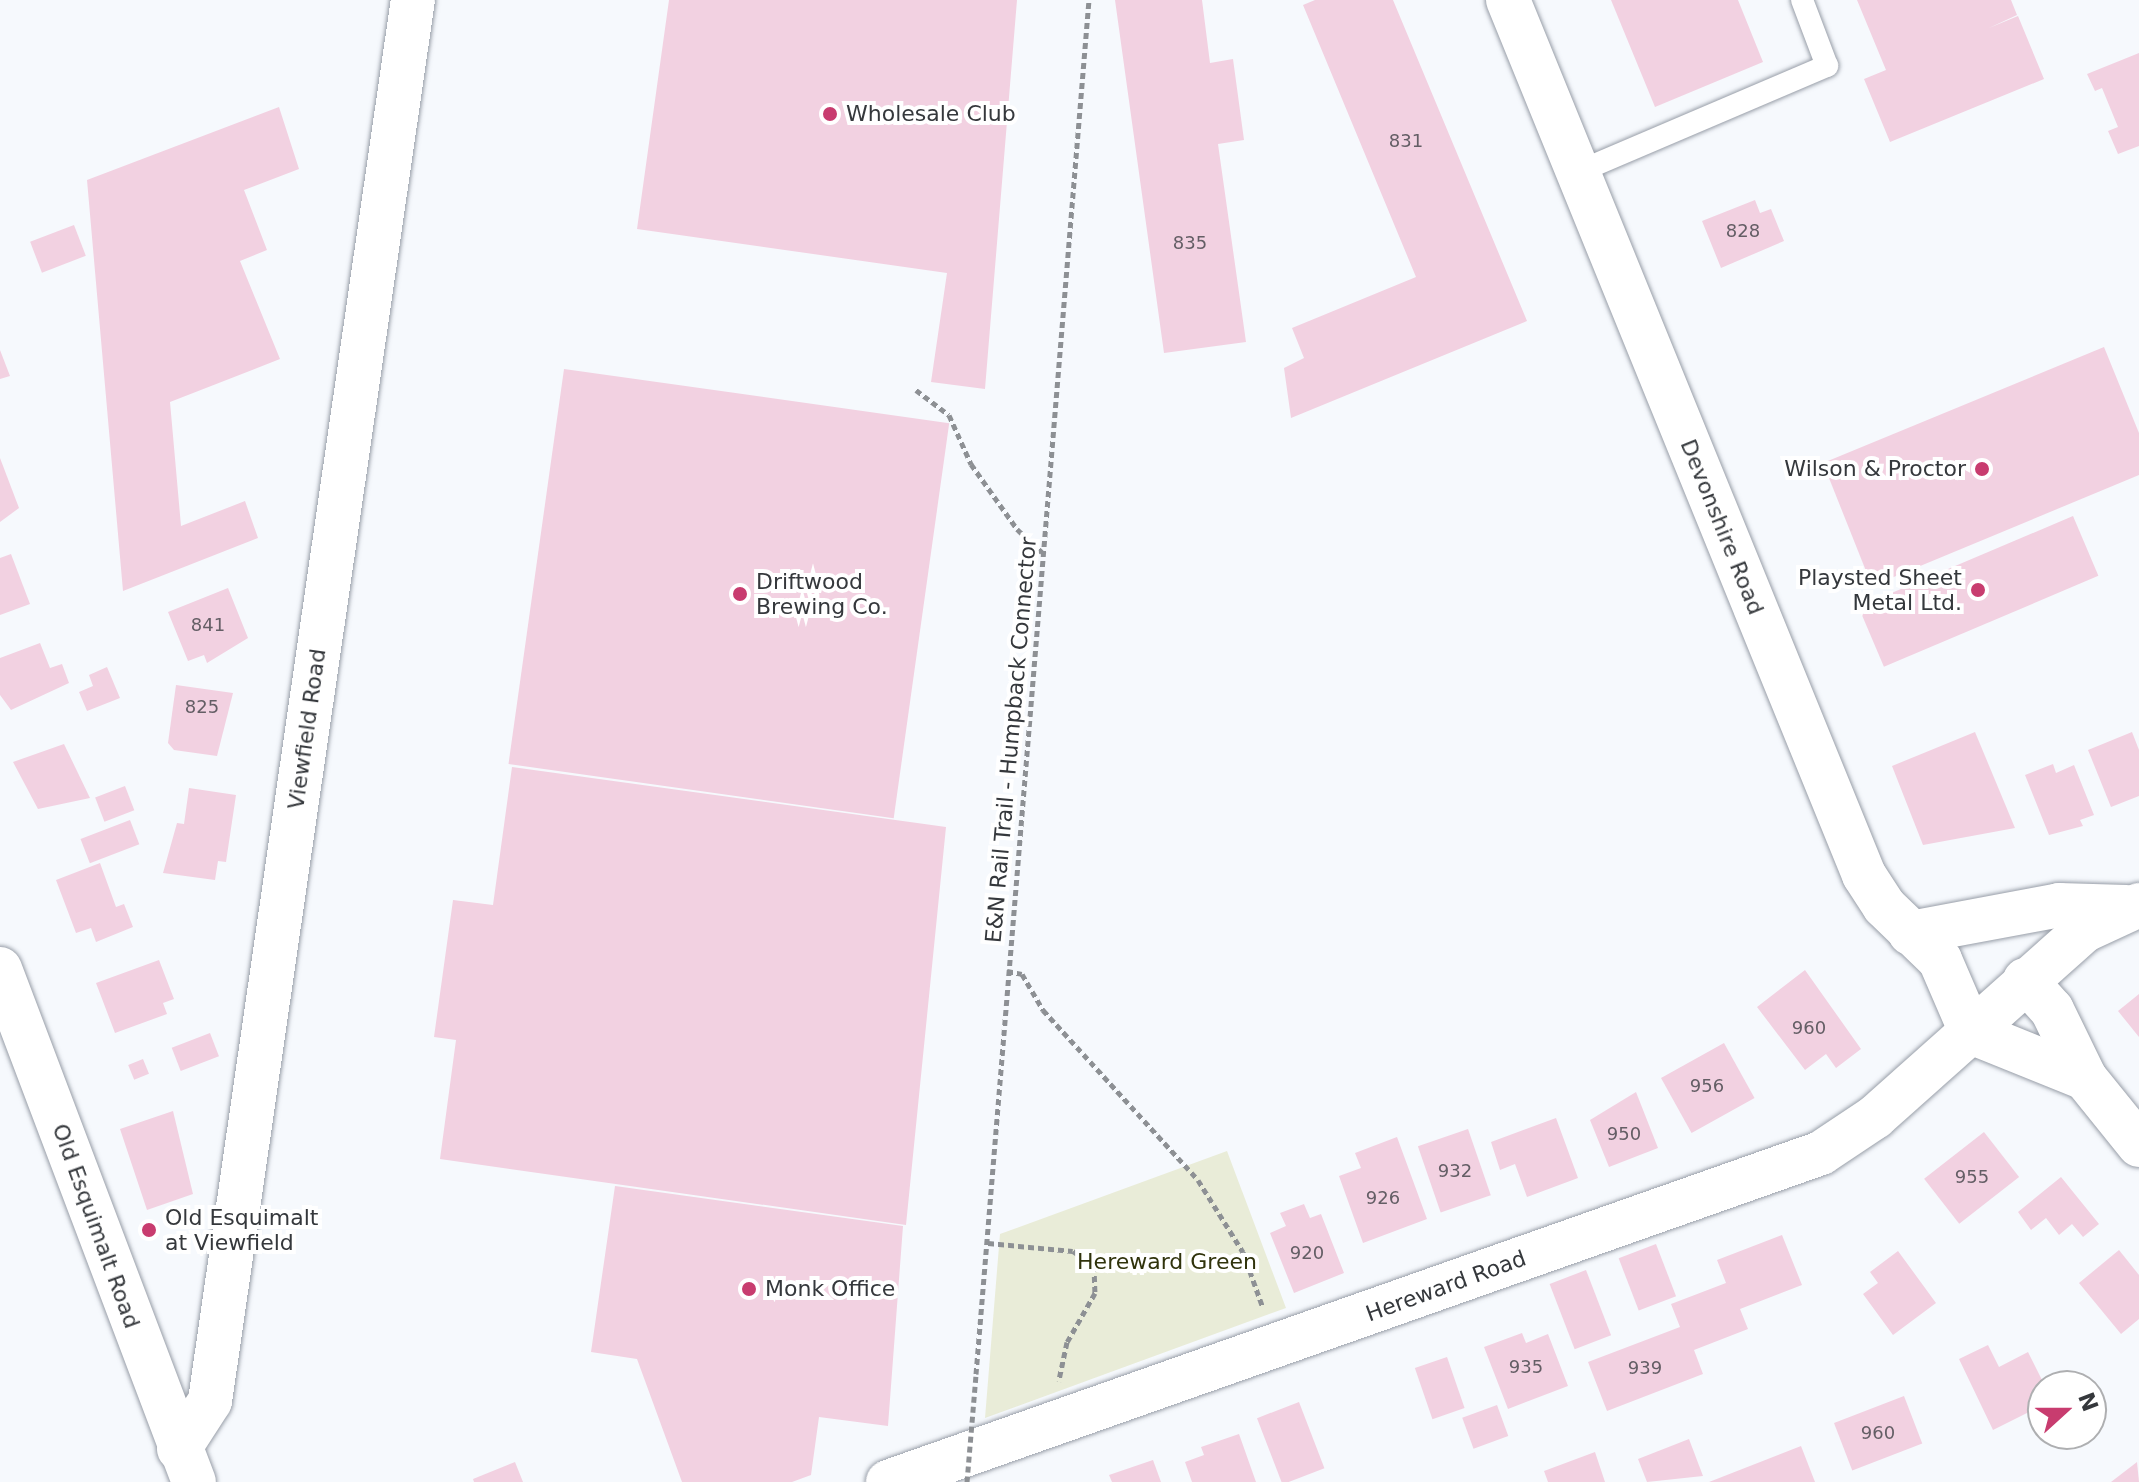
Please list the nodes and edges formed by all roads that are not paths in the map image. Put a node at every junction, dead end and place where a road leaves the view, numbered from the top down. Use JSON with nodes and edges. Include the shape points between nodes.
{"nodes":[{"id":1,"x":413,"y":0,"type":"edge"},
{"id":2,"x":1508,"y":0,"type":"edge"},
{"id":3,"x":1802,"y":0,"type":"edge"},
{"id":4,"x":1578,"y":172,"type":"junction"},
{"id":5,"x":2134,"y":906,"type":"edge"},
{"id":6,"x":1910,"y":933,"type":"junction"},
{"id":7,"x":0,"y":969,"type":"edge"},
{"id":8,"x":2025,"y":980,"type":"junction"},
{"id":9,"x":1971,"y":1032,"type":"junction"},
{"id":10,"x":2085,"y":1078,"type":"junction"},
{"id":11,"x":2139,"y":1145,"type":"edge"},
{"id":12,"x":186,"y":1466,"type":"edge"},
{"id":13,"x":888,"y":1482,"type":"edge"}],
"edges":[{"from":1,"to":12,"type":"street","name":"Viewfield Road","via":[[210,1401]]},
{"from":2,"to":4,"type":"street","name":"Devonshire Road"},
{"from":3,"to":4,"type":"lane","via":[[1827,66]]},
{"from":4,"to":6,"type":"street","name":"Devonshire Road","via":[[1864,875]]},
{"from":5,"to":6,"type":"street","via":[[2059,905]]},
{"from":5,"to":8,"type":"street","name":"Hereward Road","via":[[2085,930]]},
{"from":6,"to":9,"type":"street","name":"Devonshire Road","via":[[1940,960]]},
{"from":7,"to":12,"type":"street","name":"Old Esquimalt Road"},
{"from":8,"to":9,"type":"street","name":"Hereward Road"},
{"from":8,"to":10,"type":"street","via":[[2052,1010]]},
{"from":9,"to":10,"type":"street"},
{"from":9,"to":13,"type":"street","name":"Hereward Road","via":[[1875,1117],[1821,1153]]},
{"from":10,"to":11,"type":"street"}]}
